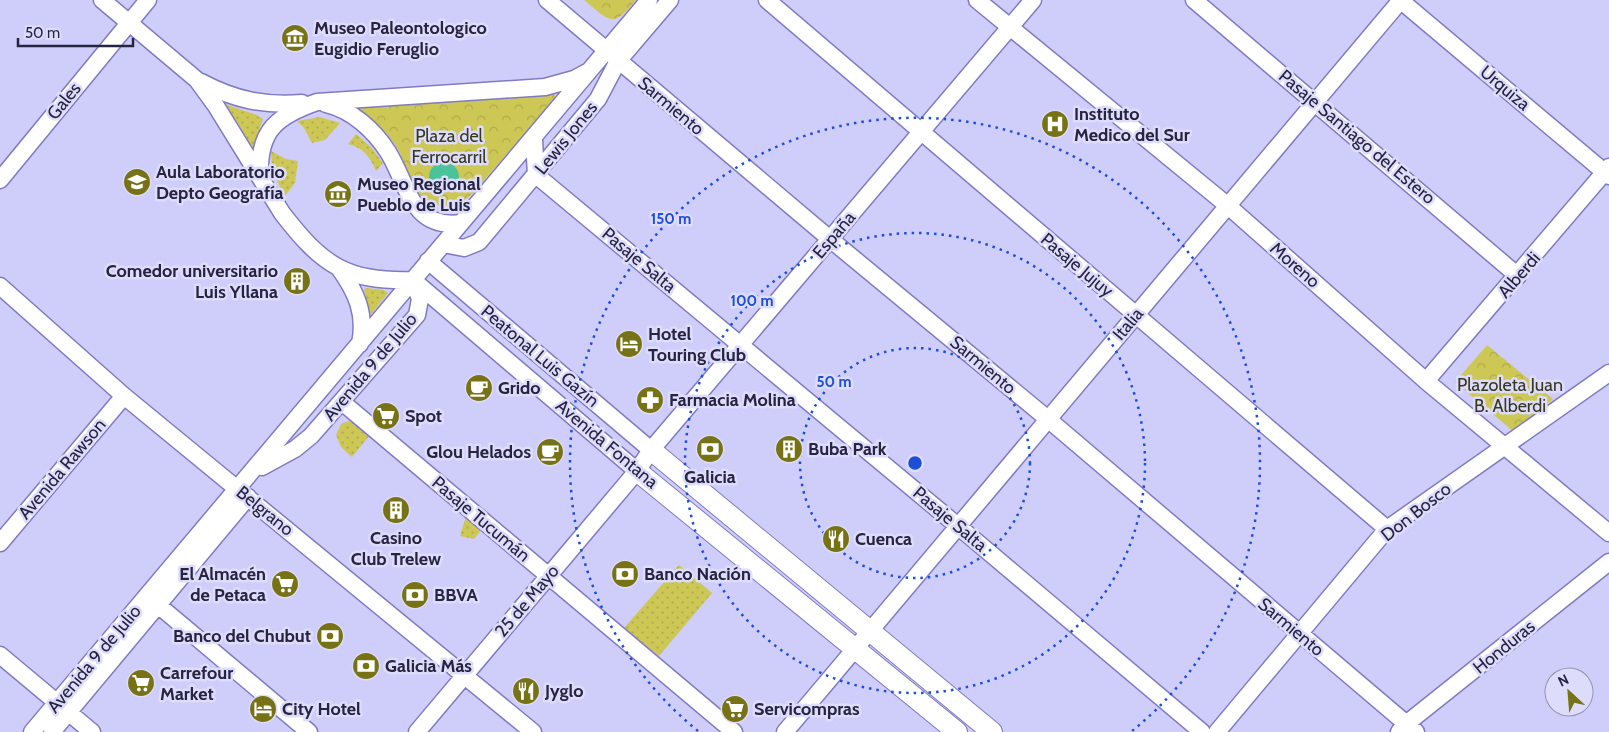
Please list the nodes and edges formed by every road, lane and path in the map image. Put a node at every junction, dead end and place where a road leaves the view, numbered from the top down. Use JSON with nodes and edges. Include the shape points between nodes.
{"nodes":[{"id":1,"x":102,"y":0,"type":"edge"},
{"id":2,"x":148,"y":0,"type":"edge"},
{"id":3,"x":547,"y":0,"type":"edge"},
{"id":4,"x":650,"y":0,"type":"edge"},
{"id":5,"x":670,"y":0,"type":"edge"},
{"id":6,"x":767,"y":0,"type":"edge"},
{"id":7,"x":977,"y":0,"type":"edge"},
{"id":8,"x":1033,"y":0,"type":"edge"},
{"id":9,"x":1194,"y":0,"type":"edge"},
{"id":10,"x":1400,"y":0,"type":"edge"},
{"id":11,"x":128,"y":22,"type":"junction"},
{"id":12,"x":1009,"y":28,"type":"junction"},
{"id":13,"x":612,"y":56,"type":"junction"},
{"id":14,"x":592,"y":69,"type":"junction"},
{"id":15,"x":197,"y":80,"type":"junction"},
{"id":16,"x":1315,"y":101,"type":"junction"},
{"id":17,"x":317,"y":102,"type":"junction"},
{"id":18,"x":922,"y":132,"type":"junction"},
{"id":19,"x":534,"y":140,"type":"junction"},
{"id":20,"x":1608,"y":172,"type":"edge"},
{"id":21,"x":536,"y":174,"type":"junction"},
{"id":22,"x":260,"y":176,"type":"junction"},
{"id":23,"x":0,"y":180,"type":"edge"},
{"id":24,"x":1227,"y":205,"type":"junction"},
{"id":25,"x":461,"y":223,"type":"junction"},
{"id":26,"x":830,"y":239,"type":"junction"},
{"id":27,"x":443,"y":244,"type":"junction"},
{"id":28,"x":428,"y":261,"type":"junction"},
{"id":29,"x":339,"y":268,"type":"junction"},
{"id":30,"x":1518,"y":276,"type":"junction"},
{"id":31,"x":413,"y":280,"type":"junction"},
{"id":32,"x":0,"y":286,"type":"edge"},
{"id":33,"x":1136,"y":315,"type":"junction"},
{"id":34,"x":360,"y":344,"type":"junction"},
{"id":35,"x":741,"y":345,"type":"junction"},
{"id":36,"x":347,"y":361,"type":"junction"},
{"id":37,"x":1609,"y":373,"type":"edge"},
{"id":38,"x":1426,"y":381,"type":"junction"},
{"id":39,"x":124,"y":396,"type":"junction"},
{"id":40,"x":345,"y":398,"type":"junction"},
{"id":41,"x":1049,"y":420,"type":"junction"},
{"id":42,"x":1504,"y":447,"type":"junction"},
{"id":43,"x":651,"y":450,"type":"junction"},
{"id":44,"x":637,"y":471,"type":"junction"},
{"id":45,"x":252,"y":472,"type":"junction"},
{"id":46,"x":243,"y":493,"type":"junction"},
{"id":47,"x":959,"y":527,"type":"junction"},
{"id":48,"x":1387,"y":529,"type":"junction"},
{"id":49,"x":1609,"y":533,"type":"edge"},
{"id":50,"x":0,"y":543,"type":"edge"},
{"id":51,"x":1609,"y":562,"type":"edge"},
{"id":52,"x":548,"y":576,"type":"junction"},
{"id":53,"x":158,"y":605,"type":"junction"},
{"id":54,"x":871,"y":630,"type":"junction"},
{"id":55,"x":1299,"y":633,"type":"junction"},
{"id":56,"x":855,"y":648,"type":"junction"},
{"id":57,"x":0,"y":655,"type":"edge"},
{"id":58,"x":465,"y":675,"type":"junction"},
{"id":59,"x":63,"y":707,"type":"junction"},
{"id":60,"x":1407,"y":729,"type":"edge"},
{"id":61,"x":32,"y":732,"type":"edge"},
{"id":62,"x":52,"y":732,"type":"edge"},
{"id":63,"x":92,"y":732,"type":"edge"},
{"id":64,"x":309,"y":732,"type":"edge"},
{"id":65,"x":417,"y":732,"type":"edge"},
{"id":66,"x":533,"y":732,"type":"edge"},
{"id":67,"x":734,"y":732,"type":"edge"},
{"id":68,"x":785,"y":732,"type":"edge"},
{"id":69,"x":957,"y":732,"type":"edge"},
{"id":70,"x":992,"y":732,"type":"edge"},
{"id":71,"x":1202,"y":732,"type":"edge"},
{"id":72,"x":1217,"y":732,"type":"edge"}],
"edges":[{"from":1,"to":11,"type":"street"},
{"from":2,"to":11,"type":"street","name":"Gales"},
{"from":3,"to":13,"type":"street","name":"Sarmiento"},
{"from":4,"to":13,"type":"street","name":"Lewis Jones"},
{"from":5,"to":13,"type":"street","name":"Lewis Jones"},
{"from":6,"to":18,"type":"street","name":"Pasaje Jujuy"},
{"from":7,"to":12,"type":"street","name":"Moreno"},
{"from":8,"to":12,"type":"street","name":"España"},
{"from":9,"to":16,"type":"street","name":"Pasaje Santiago del Estero"},
{"from":10,"to":16,"type":"street","name":"Italia"},
{"from":10,"to":20,"type":"street","name":"Urquiza"},
{"from":11,"to":15,"type":"street"},
{"from":11,"to":23,"type":"street","name":"Gales"},
{"from":12,"to":18,"type":"street","name":"España"},
{"from":12,"to":24,"type":"street","name":"Moreno"},
{"from":13,"to":14,"type":"street","name":"Lewis Jones"},
{"from":13,"to":21,"type":"street","name":"Lewis Jones","via":[[598,99]]},
{"from":13,"to":26,"type":"street","name":"Sarmiento"},
{"from":14,"to":17,"type":"street","via":[[574,79],[545,87]]},
{"from":14,"to":19,"type":"street","name":"Lewis Jones"},
{"from":15,"to":17,"type":"street","via":[[249,102],[281,105]]},
{"from":15,"to":22,"type":"street"},
{"from":16,"to":24,"type":"street","name":"Italia"},
{"from":16,"to":30,"type":"street","name":"Pasaje Santiago del Estero"},
{"from":17,"to":22,"type":"street","via":[[299,108],[273,125],[261,148]]},
{"from":17,"to":25,"type":"street","via":[[347,111],[374,134],[388,151],[418,209],[440,224]]},
{"from":18,"to":26,"type":"street","name":"España"},
{"from":18,"to":33,"type":"street","name":"Pasaje Jujuy"},
{"from":19,"to":21,"type":"street"},
{"from":19,"to":25,"type":"street","name":"Lewis Jones"},
{"from":20,"to":30,"type":"street","name":"Alberdi"},
{"from":21,"to":27,"type":"street","name":"Lewis Jones","via":[[479,242],[464,248]]},
{"from":21,"to":35,"type":"street","name":"Pasaje Salta"},
{"from":22,"to":29,"type":"street","via":[[293,227]]},
{"from":24,"to":33,"type":"street","name":"Italia"},
{"from":24,"to":38,"type":"street","name":"Moreno"},
{"from":25,"to":27,"type":"street","name":"Lewis Jones"},
{"from":26,"to":35,"type":"street","name":"España"},
{"from":26,"to":41,"type":"street","name":"Sarmiento"},
{"from":27,"to":28,"type":"street","name":"Lewis Jones"},
{"from":28,"to":31,"type":"street","name":"Lewis Jones"},
{"from":28,"to":43,"type":"street","name":"Peatonal Luis Gazín"},
{"from":29,"to":31,"type":"street","via":[[370,279]]},
{"from":29,"to":34,"type":"street","name":"Avenida 9 de Julio","via":[[361,308],[363,329]]},
{"from":30,"to":38,"type":"street","name":"Alberdi"},
{"from":31,"to":34,"type":"street","name":"Avenida 9 de Julio"},
{"from":31,"to":40,"type":"street","name":"Avenida 9 de Julio","via":[[420,299],[417,315]]},
{"from":31,"to":44,"type":"street","name":"Avenida Fontana"},
{"from":32,"to":39,"type":"street","name":"Belgrano"},
{"from":33,"to":41,"type":"street","name":"Italia"},
{"from":33,"to":48,"type":"street","name":"Pasaje Jujuy"},
{"from":34,"to":36,"type":"street","name":"Avenida 9 de Julio"},
{"from":35,"to":43,"type":"street","name":"España"},
{"from":35,"to":47,"type":"street","name":"Pasaje Salta"},
{"from":36,"to":40,"type":"street"},
{"from":36,"to":45,"type":"street","name":"Avenida 9 de Julio"},
{"from":37,"to":42,"type":"street","name":"Don Bosco"},
{"from":38,"to":42,"type":"street","name":"Moreno"},
{"from":39,"to":46,"type":"street","name":"Belgrano"},
{"from":39,"to":50,"type":"street","name":"Avenida Rawson"},
{"from":40,"to":45,"type":"street","name":"Avenida 9 de Julio","via":[[303,443]]},
{"from":40,"to":52,"type":"street","name":"Pasaje Tucumán"},
{"from":41,"to":47,"type":"street","name":"Italia"},
{"from":41,"to":55,"type":"street","name":"Sarmiento"},
{"from":42,"to":48,"type":"street","name":"Don Bosco"},
{"from":42,"to":49,"type":"street","name":"Moreno"},
{"from":43,"to":44,"type":"street","name":"España"},
{"from":43,"to":54,"type":"main road","name":"Avenida Fontana"},
{"from":44,"to":52,"type":"street","name":"25 de Mayo"},
{"from":44,"to":56,"type":"main road","name":"Avenida Fontana"},
{"from":45,"to":46,"type":"street","name":"Avenida 9 de Julio"},
{"from":46,"to":53,"type":"street","name":"Avenida 9 de Julio"},
{"from":46,"to":58,"type":"street","name":"Belgrano"},
{"from":46,"to":59,"type":"street","name":"Avenida 9 de Julio"},
{"from":47,"to":54,"type":"street","name":"Italia"},
{"from":47,"to":71,"type":"street","name":"Pasaje Salta"},
{"from":48,"to":55,"type":"street","name":"Don Bosco"},
{"from":51,"to":60,"type":"street","name":"Honduras"},
{"from":52,"to":58,"type":"street","name":"25 de Mayo"},
{"from":52,"to":67,"type":"street","name":"Pasaje Tucumán"},
{"from":53,"to":59,"type":"street","name":"Avenida 9 de Julio"},
{"from":53,"to":64,"type":"street"},
{"from":54,"to":56,"type":"street","name":"Italia"},
{"from":54,"to":70,"type":"main road","name":"Avenida Fontana"},
{"from":55,"to":60,"type":"street","name":"Sarmiento"},
{"from":55,"to":72,"type":"street","name":"Don Bosco"},
{"from":56,"to":68,"type":"street","name":"Italia"},
{"from":56,"to":69,"type":"main road","name":"Avenida Fontana"},
{"from":57,"to":59,"type":"street"},
{"from":58,"to":65,"type":"street","name":"25 de Mayo"},
{"from":58,"to":66,"type":"street","name":"Belgrano"},
{"from":59,"to":61,"type":"street","name":"Avenida 9 de Julio"},
{"from":59,"to":62,"type":"street","name":"Avenida 9 de Julio"},
{"from":59,"to":63,"type":"street"}]}
